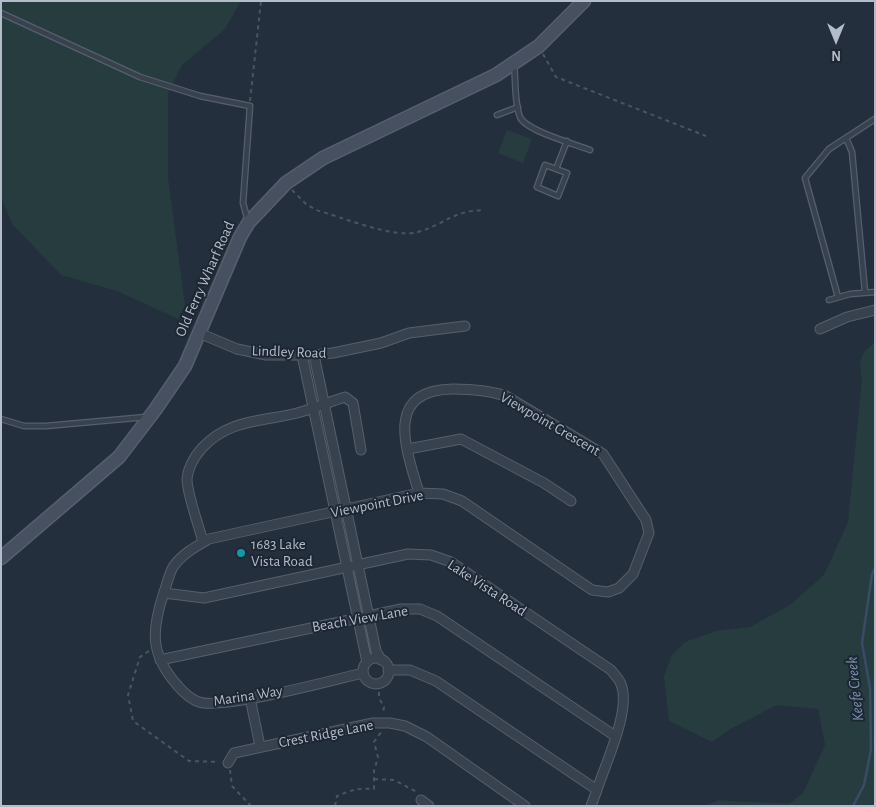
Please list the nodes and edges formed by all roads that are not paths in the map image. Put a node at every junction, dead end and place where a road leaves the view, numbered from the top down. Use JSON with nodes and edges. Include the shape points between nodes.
{"nodes":[{"id":1,"x":584,"y":1,"type":"edge"},
{"id":2,"x":1,"y":13,"type":"edge"},
{"id":3,"x":514,"y":64,"type":"junction"},
{"id":4,"x":518,"y":107,"type":"junction"},
{"id":5,"x":498,"y":115,"type":"dead end"},
{"id":6,"x":875,"y":119,"type":"edge"},
{"id":7,"x":846,"y":138,"type":"junction"},
{"id":8,"x":567,"y":141,"type":"junction"},
{"id":9,"x":590,"y":150,"type":"dead end"},
{"id":10,"x":556,"y":169,"type":"junction"},
{"id":11,"x":249,"y":222,"type":"junction"},
{"id":12,"x":865,"y":292,"type":"junction"},
{"id":13,"x":875,"y":292,"type":"edge"},
{"id":14,"x":838,"y":297,"type":"junction"},
{"id":15,"x":829,"y":300,"type":"dead end"},
{"id":16,"x":875,"y":310,"type":"edge"},
{"id":17,"x":465,"y":326,"type":"dead end"},
{"id":18,"x":820,"y":329,"type":"dead end"},
{"id":19,"x":199,"y":333,"type":"junction"},
{"id":20,"x":302,"y":355,"type":"junction"},
{"id":21,"x":314,"y":355,"type":"junction"},
{"id":22,"x":324,"y":403,"type":"junction"},
{"id":23,"x":313,"y":406,"type":"junction"},
{"id":24,"x":150,"y":417,"type":"junction"},
{"id":25,"x":1,"y":420,"type":"edge"},
{"id":26,"x":408,"y":449,"type":"junction"},
{"id":27,"x":361,"y":450,"type":"dead end"},
{"id":28,"x":419,"y":493,"type":"junction"},
{"id":29,"x":571,"y":502,"type":"dead end"},
{"id":30,"x":346,"y":509,"type":"junction"},
{"id":31,"x":336,"y":511,"type":"junction"},
{"id":32,"x":203,"y":542,"type":"junction"},
{"id":33,"x":1,"y":558,"type":"edge"},
{"id":34,"x":358,"y":565,"type":"junction"},
{"id":35,"x":348,"y":567,"type":"junction"},
{"id":36,"x":592,"y":590,"type":"joint"},
{"id":37,"x":164,"y":593,"type":"junction"},
{"id":38,"x":364,"y":617,"type":"junction"},
{"id":39,"x":160,"y":660,"type":"junction"},
{"id":40,"x":380,"y":660,"type":"junction"},
{"id":41,"x":367,"y":662,"type":"junction"},
{"id":42,"x":388,"y":670,"type":"junction"},
{"id":43,"x":363,"y":673,"type":"junction"},
{"id":44,"x":250,"y":698,"type":"junction"},
{"id":45,"x":615,"y":736,"type":"junction"},
{"id":46,"x":260,"y":746,"type":"junction"},
{"id":47,"x":228,"y":763,"type":"road end"},
{"id":48,"x":597,"y":790,"type":"junction"},
{"id":49,"x":421,"y":800,"type":"road end"},
{"id":50,"x":429,"y":806,"type":"edge"},
{"id":51,"x":525,"y":806,"type":"edge"},
{"id":52,"x":591,"y":806,"type":"edge"}],
"edges":[{"from":1,"to":3,"type":"street","name":"Old Ferry Wharf Road","via":[[539,46]]},
{"from":2,"to":11,"type":"lane","via":[[140,77],[200,96],[250,106],[243,203]]},
{"from":3,"to":4,"type":"lane"},
{"from":3,"to":11,"type":"street","name":"Old Ferry Wharf Road","via":[[480,84],[323,158],[286,183]]},
{"from":4,"to":5,"type":"lane"},
{"from":4,"to":8,"type":"lane","via":[[520,118],[526,125]]},
{"from":6,"to":7,"type":"lane"},
{"from":7,"to":12,"type":"lane","via":[[852,152]]},
{"from":7,"to":14,"type":"lane","via":[[829,150],[806,178]]},
{"from":8,"to":9,"type":"lane"},
{"from":8,"to":10,"type":"lane"},
{"from":10,"to":10,"type":"lane","via":[[566,173],[558,196],[537,187],[545,165]]},
{"from":11,"to":19,"type":"street","name":"Old Ferry Wharf Road"},
{"from":12,"to":13,"type":"lane"},
{"from":12,"to":14,"type":"lane"},
{"from":14,"to":15,"type":"lane"},
{"from":16,"to":18,"type":"street","via":[[847,317]]},
{"from":17,"to":21,"type":"street","name":"Lindley Road","via":[[409,333],[381,343]]},
{"from":19,"to":20,"type":"street","name":"Lindley Road","via":[[237,349],[266,355]]},
{"from":19,"to":24,"type":"street","name":"Old Ferry Wharf Road","via":[[185,366]]},
{"from":20,"to":21,"type":"street","name":"Lindley Road"},
{"from":20,"to":23,"type":"street"},
{"from":21,"to":22,"type":"street"},
{"from":22,"to":23,"type":"street"},
{"from":22,"to":27,"type":"street","via":[[345,398],[354,403]]},
{"from":22,"to":30,"type":"street"},
{"from":23,"to":31,"type":"street"},
{"from":23,"to":32,"type":"street","via":[[225,429],[196,454],[187,480]]},
{"from":24,"to":25,"type":"lane","via":[[46,426],[24,426]]},
{"from":24,"to":33,"type":"street","name":"Old Ferry Wharf Road","via":[[119,457]]},
{"from":26,"to":28,"type":"street","name":"Viewpoint Crescent"},
{"from":26,"to":29,"type":"street","via":[[461,439],[544,483]]},
{"from":26,"to":36,"type":"street","name":"Viewpoint Crescent","via":[[404,422],[413,401],[434,390],[466,389],[492,391],[506,396],[603,454],[646,520],[649,533],[633,574],[619,588],[608,592]]},
{"from":28,"to":30,"type":"street","name":"Viewpoint Drive"},
{"from":28,"to":36,"type":"street","name":"Viewpoint Drive","via":[[443,494],[462,501]]},
{"from":30,"to":31,"type":"street","name":"Viewpoint Drive"},
{"from":30,"to":34,"type":"street"},
{"from":31,"to":32,"type":"street","name":"Viewpoint Drive"},
{"from":31,"to":35,"type":"street"},
{"from":32,"to":37,"type":"street","name":"Viewpoint Drive","via":[[188,551],[172,568]]},
{"from":34,"to":35,"type":"street","name":"Lake Vista Road"},
{"from":34,"to":38,"type":"street"},
{"from":34,"to":45,"type":"street","name":"Lake Vista Road","via":[[408,554],[431,555],[451,562],[611,670],[621,683],[624,700]]},
{"from":35,"to":37,"type":"street","name":"Lake Vista Road","via":[[204,598]]},
{"from":35,"to":38,"type":"street"},
{"from":37,"to":39,"type":"street","name":"Marina Way","via":[[155,624],[155,647]]},
{"from":38,"to":39,"type":"street","name":"Beach View Lane"},
{"from":38,"to":40,"type":"street"},
{"from":38,"to":41,"type":"street"},
{"from":38,"to":45,"type":"street","name":"Beach View Lane","via":[[402,609],[420,609],[437,616]]},
{"from":39,"to":44,"type":"street","name":"Marina Way","via":[[164,670],[182,691],[198,702],[215,704]]},
{"from":40,"to":41,"type":"street"},
{"from":40,"to":42,"type":"street"},
{"from":41,"to":43,"type":"street"},
{"from":42,"to":43,"type":"street","via":[[387,677],[379,684],[367,681]]},
{"from":42,"to":48,"type":"street","via":[[410,670],[436,681]]},
{"from":43,"to":44,"type":"street","name":"Marina Way"},
{"from":44,"to":46,"type":"street"},
{"from":45,"to":48,"type":"street","name":"Lake Vista Road"},
{"from":46,"to":47,"type":"street","name":"Crest Ridge Lane","via":[[234,753]]},
{"from":46,"to":51,"type":"street","name":"Crest Ridge Lane","via":[[383,723],[405,726],[427,737]]},
{"from":48,"to":52,"type":"street"},
{"from":49,"to":50,"type":"street"}]}
